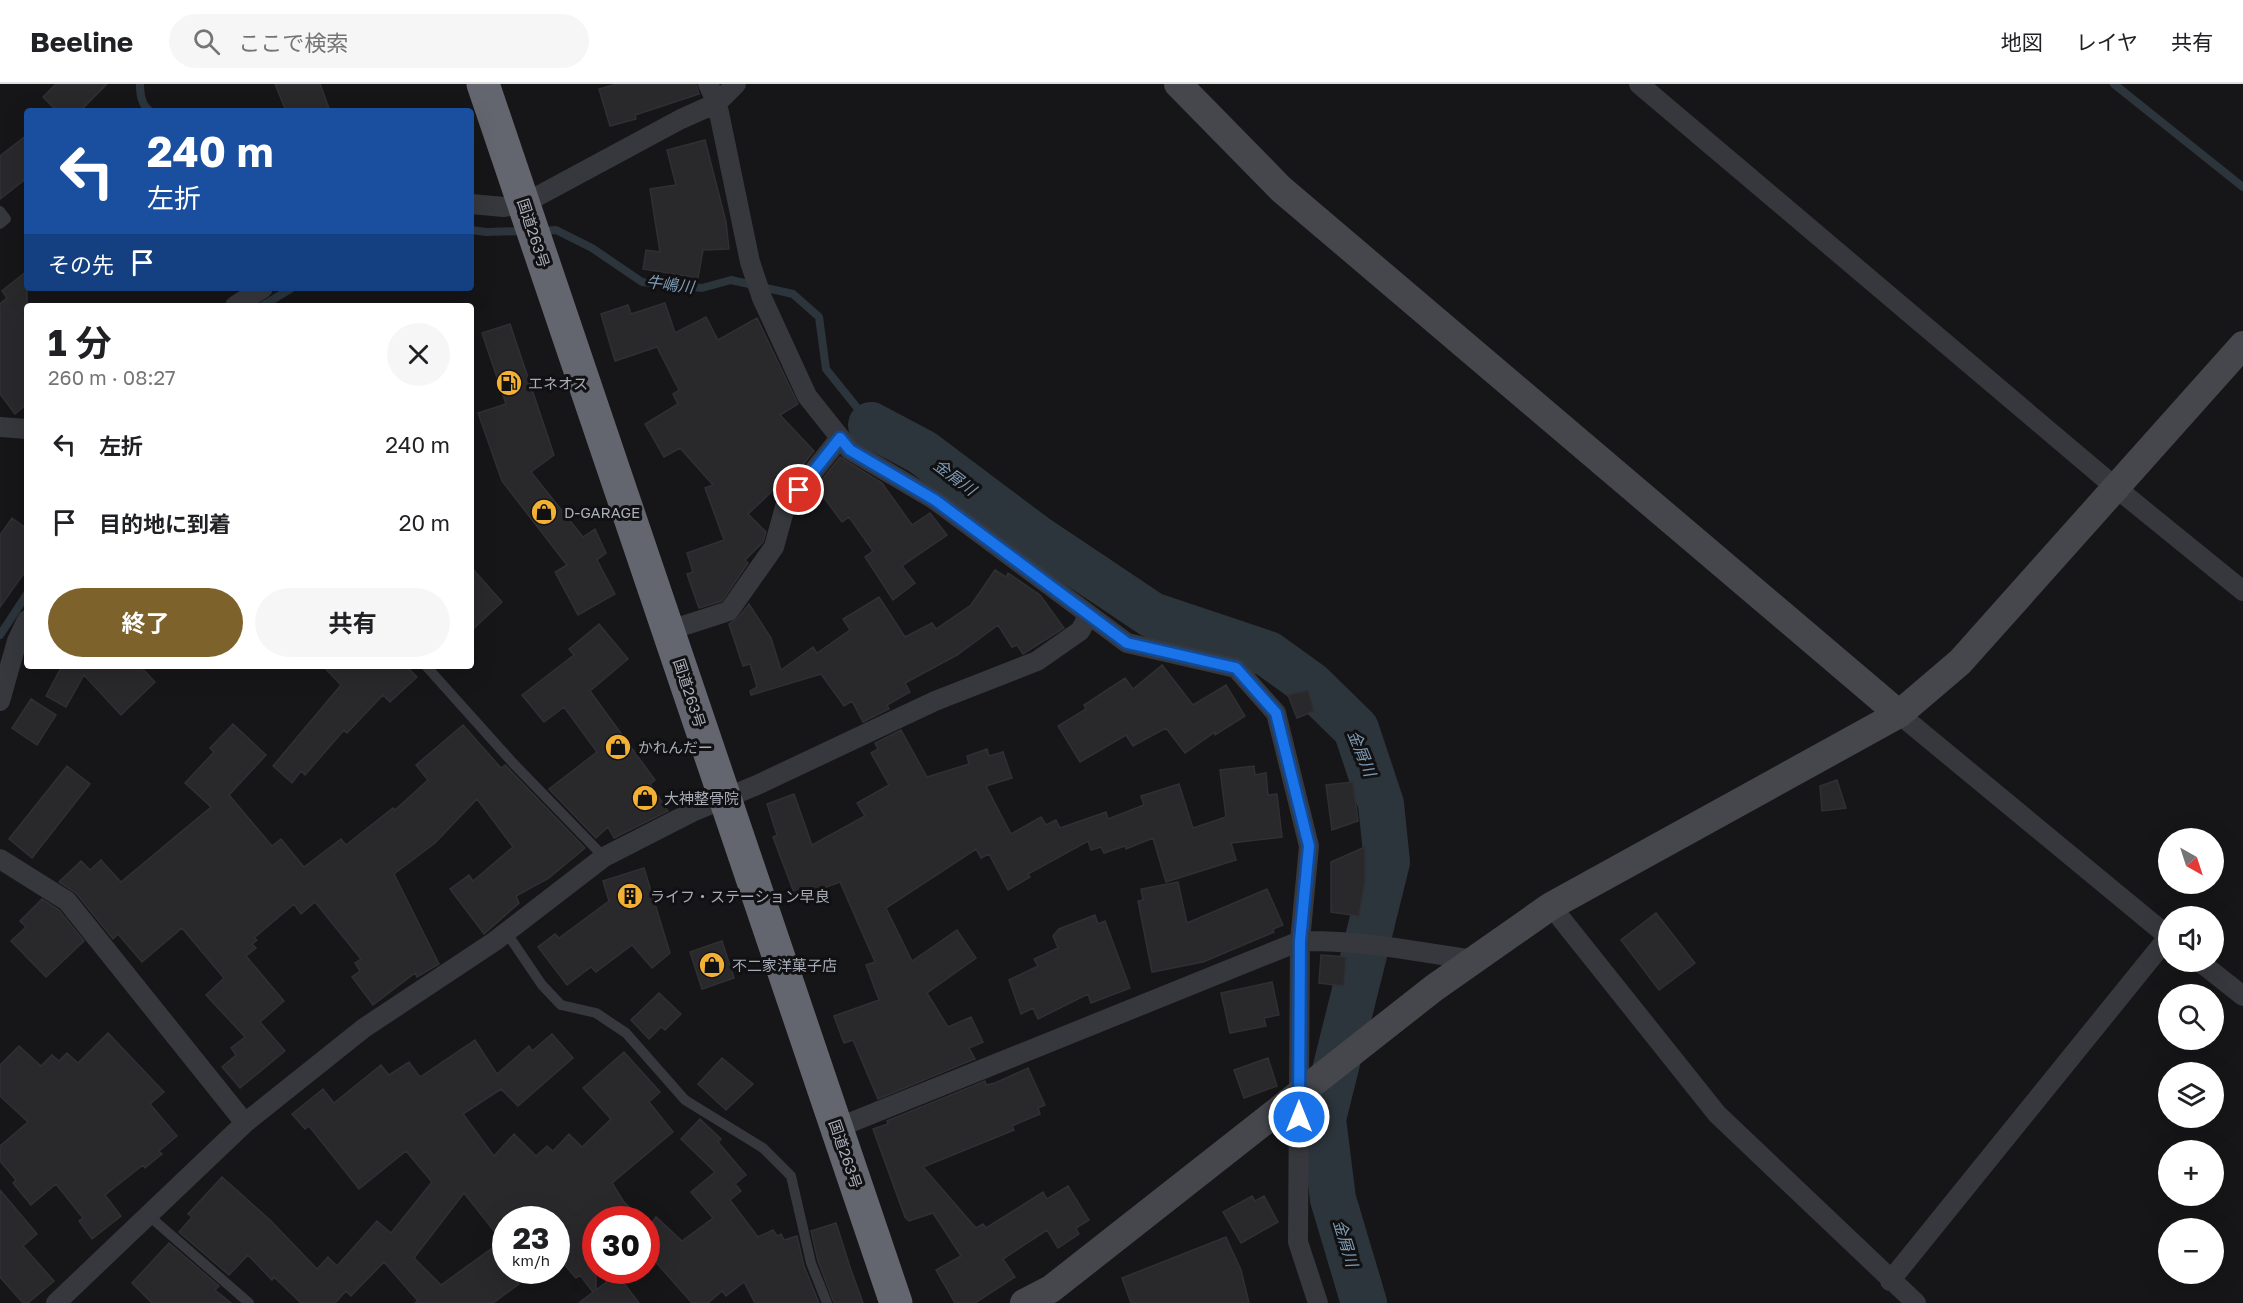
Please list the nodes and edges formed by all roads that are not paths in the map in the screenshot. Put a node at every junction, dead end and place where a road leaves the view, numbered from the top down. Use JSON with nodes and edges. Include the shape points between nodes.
{"nodes":[{"id":1,"x":483,"y":84,"type":"edge"},
{"id":2,"x":708,"y":84,"type":"edge"},
{"id":3,"x":736,"y":84,"type":"edge"},
{"id":4,"x":1179,"y":84,"type":"edge"},
{"id":5,"x":1639,"y":84,"type":"edge"},
{"id":6,"x":717,"y":103,"type":"junction"},
{"id":7,"x":525,"y":203,"type":"junction"},
{"id":8,"x":474,"y":204,"type":"edge"},
{"id":9,"x":0,"y":211,"type":"edge"},
{"id":10,"x":0,"y":224,"type":"edge"},
{"id":11,"x":258,"y":291,"type":"edge"},
{"id":12,"x":240,"y":303,"type":"edge"},
{"id":13,"x":2243,"y":345,"type":"edge"},
{"id":14,"x":0,"y":427,"type":"edge"},
{"id":15,"x":24,"y":429,"type":"edge"},
{"id":16,"x":840,"y":438,"type":"junction"},
{"id":17,"x":2115,"y":487,"type":"junction"},
{"id":18,"x":2243,"y":591,"type":"edge"},
{"id":19,"x":1089,"y":615,"type":"junction"},
{"id":20,"x":24,"y":626,"type":"edge"},
{"id":21,"x":670,"y":630,"type":"junction"},
{"id":22,"x":429,"y":669,"type":"edge"},
{"id":23,"x":0,"y":701,"type":"edge"},
{"id":24,"x":1899,"y":714,"type":"junction"},
{"id":25,"x":725,"y":798,"type":"junction"},
{"id":26,"x":604,"y":857,"type":"junction"},
{"id":27,"x":0,"y":859,"type":"edge"},
{"id":28,"x":1551,"y":906,"type":"junction"},
{"id":29,"x":2158,"y":927,"type":"edge"},
{"id":30,"x":506,"y":932,"type":"junction"},
{"id":31,"x":1300,"y":941,"type":"junction"},
{"id":32,"x":2158,"y":950,"type":"edge"},
{"id":33,"x":1473,"y":960,"type":"junction"},
{"id":34,"x":2213,"y":972,"type":"edge"},
{"id":35,"x":2243,"y":996,"type":"edge"},
{"id":36,"x":1299,"y":1096,"type":"junction"},
{"id":37,"x":245,"y":1123,"type":"junction"},
{"id":38,"x":837,"y":1128,"type":"junction"},
{"id":39,"x":148,"y":1215,"type":"junction"},
{"id":40,"x":1890,"y":1281,"type":"junction"},
{"id":41,"x":56,"y":1303,"type":"edge"},
{"id":42,"x":249,"y":1303,"type":"edge"},
{"id":43,"x":827,"y":1303,"type":"edge"},
{"id":44,"x":896,"y":1303,"type":"edge"},
{"id":45,"x":1024,"y":1303,"type":"edge"},
{"id":46,"x":1318,"y":1303,"type":"edge"},
{"id":47,"x":1916,"y":1303,"type":"edge"}],
"edges":[{"from":1,"to":7,"type":"highway","name":"国道263号"},
{"from":2,"to":6,"type":"street"},
{"from":3,"to":6,"type":"street"},
{"from":4,"to":24,"type":"street","via":[[1281,189]]},
{"from":5,"to":17,"type":"street"},
{"from":6,"to":7,"type":"street"},
{"from":6,"to":16,"type":"street","via":[[750,262],[762,298],[807,396]]},
{"from":7,"to":8,"type":"street","via":[[504,207]]},
{"from":7,"to":21,"type":"highway","name":"国道263号"},
{"from":9,"to":10,"type":"lane","via":[[6,219]]},
{"from":11,"to":12,"type":"street"},
{"from":13,"to":17,"type":"street"},
{"from":14,"to":15,"type":"street"},
{"from":16,"to":19,"type":"street","via":[[850,450],[935,500]]},
{"from":16,"to":21,"type":"street","via":[[785,507],[774,548],[729,611]]},
{"from":17,"to":18,"type":"street"},
{"from":17,"to":24,"type":"street","via":[[1960,662]]},
{"from":19,"to":25,"type":"street","via":[[1080,631],[1037,661],[935,701]]},
{"from":19,"to":31,"type":"street","via":[[1127,643],[1236,668],[1276,713],[1309,846]]},
{"from":20,"to":23,"type":"street"},
{"from":21,"to":25,"type":"highway","name":"国道263号"},
{"from":22,"to":26,"type":"lane"},
{"from":24,"to":28,"type":"street"},
{"from":24,"to":29,"type":"street"},
{"from":25,"to":26,"type":"street"},
{"from":25,"to":38,"type":"highway","name":"国道263号"},
{"from":26,"to":30,"type":"street"},
{"from":27,"to":37,"type":"street","via":[[66,901]]},
{"from":28,"to":33,"type":"street"},
{"from":28,"to":40,"type":"street","via":[[1717,1114]]},
{"from":30,"to":37,"type":"street","via":[[364,1028]]},
{"from":30,"to":43,"type":"lane","via":[[542,985],[561,1005],[596,1013],[626,1033],[685,1100],[764,1148],[791,1176],[811,1263]]},
{"from":31,"to":33,"type":"street","via":[[1377,944]]},
{"from":31,"to":36,"type":"street"},
{"from":31,"to":38,"type":"street"},
{"from":32,"to":40,"type":"street"},
{"from":33,"to":36,"type":"street"},
{"from":34,"to":35,"type":"street"},
{"from":36,"to":45,"type":"street","via":[[1051,1289]]},
{"from":36,"to":46,"type":"street","via":[[1298,1242]]},
{"from":37,"to":39,"type":"street"},
{"from":38,"to":44,"type":"highway","name":"国道263号"},
{"from":39,"to":41,"type":"street"},
{"from":39,"to":42,"type":"lane"},
{"from":40,"to":47,"type":"street"}]}
